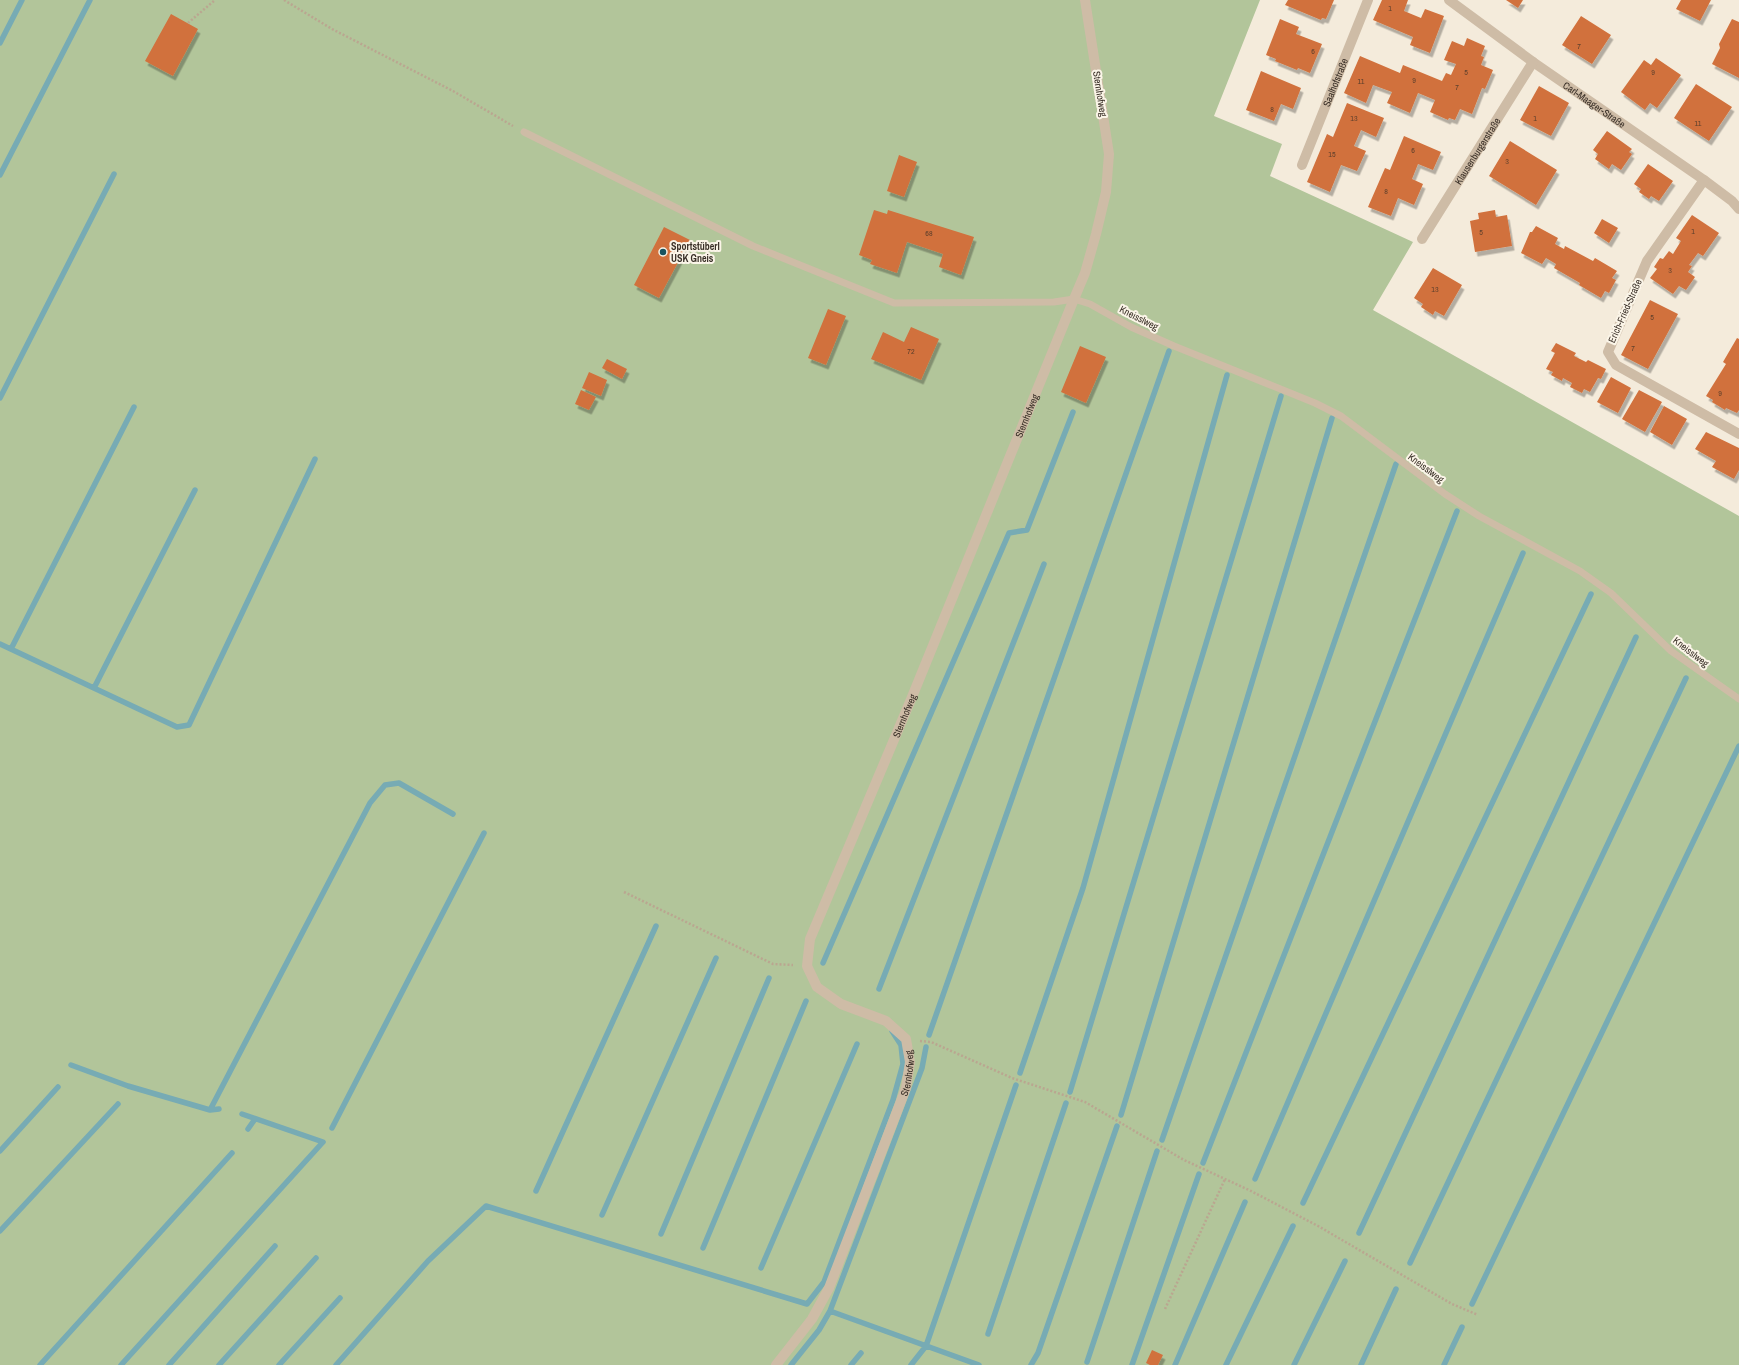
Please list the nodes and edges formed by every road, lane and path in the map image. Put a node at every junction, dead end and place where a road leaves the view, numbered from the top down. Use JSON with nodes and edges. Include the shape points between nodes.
{"nodes":[{"id":1,"x":215,"y":0,"type":"edge"},
{"id":2,"x":284,"y":0,"type":"edge"},
{"id":3,"x":1085,"y":0,"type":"edge"},
{"id":4,"x":1368,"y":0,"type":"edge"},
{"id":5,"x":1454,"y":1,"type":"edge"},
{"id":6,"x":188,"y":23,"type":"dead end"},
{"id":7,"x":1533,"y":62,"type":"junction"},
{"id":8,"x":524,"y":132,"type":"joint"},
{"id":9,"x":1302,"y":165,"type":"dead end"},
{"id":10,"x":1704,"y":180,"type":"junction"},
{"id":11,"x":1739,"y":209,"type":"edge"},
{"id":12,"x":1422,"y":239,"type":"dead end"},
{"id":13,"x":1074,"y":299,"type":"junction"},
{"id":14,"x":1739,"y":434,"type":"edge"},
{"id":15,"x":1739,"y":699,"type":"edge"},
{"id":16,"x":624,"y":892,"type":"dead end"},
{"id":17,"x":807,"y":966,"type":"junction"},
{"id":18,"x":906,"y":1039,"type":"junction"},
{"id":19,"x":1225,"y":1179,"type":"junction"},
{"id":20,"x":1165,"y":1309,"type":"dead end"},
{"id":21,"x":1478,"y":1315,"type":"dead end"},
{"id":22,"x":776,"y":1365,"type":"edge"}],
"edges":[{"from":1,"to":6,"type":"path"},
{"from":2,"to":8,"type":"path","via":[[332,29],[453,91]]},
{"from":3,"to":13,"type":"street","name":"Sternhofweg","via":[[1109,154],[1106,192],[1096,234]]},
{"from":4,"to":9,"type":"street","name":"Saalhofstraße"},
{"from":5,"to":7,"type":"street","name":"Carl-Maager-Straße"},
{"from":7,"to":10,"type":"street","name":"Carl-Maager-Straße"},
{"from":7,"to":12,"type":"street","name":"Klausenburgerstraße"},
{"from":8,"to":13,"type":"lane","via":[[753,246],[894,303],[1054,302]]},
{"from":10,"to":11,"type":"street","name":"Carl-Maager-Straße"},
{"from":10,"to":14,"type":"street","name":"Erich-Fried-Straße","via":[[1647,261],[1608,352],[1616,365]]},
{"from":13,"to":15,"type":"lane","name":"Kneisslweg","via":[[1090,304],[1131,327],[1174,346],[1341,416],[1445,494],[1611,593],[1671,651]]},
{"from":13,"to":17,"type":"street","name":"Sternhofweg","via":[[912,697],[810,939]]},
{"from":16,"to":17,"type":"path","via":[[773,964]]},
{"from":17,"to":18,"type":"street","name":"Sternhofweg","via":[[818,987],[841,1004],[886,1021]]},
{"from":18,"to":19,"type":"path","via":[[931,1042],[1012,1078],[1085,1102],[1184,1160]]},
{"from":18,"to":22,"type":"street","name":"Sternhofweg","via":[[910,1062],[906,1088],[829,1288],[812,1319]]},
{"from":19,"to":20,"type":"path"},
{"from":19,"to":21,"type":"path","via":[[1318,1226],[1452,1304]]}]}
